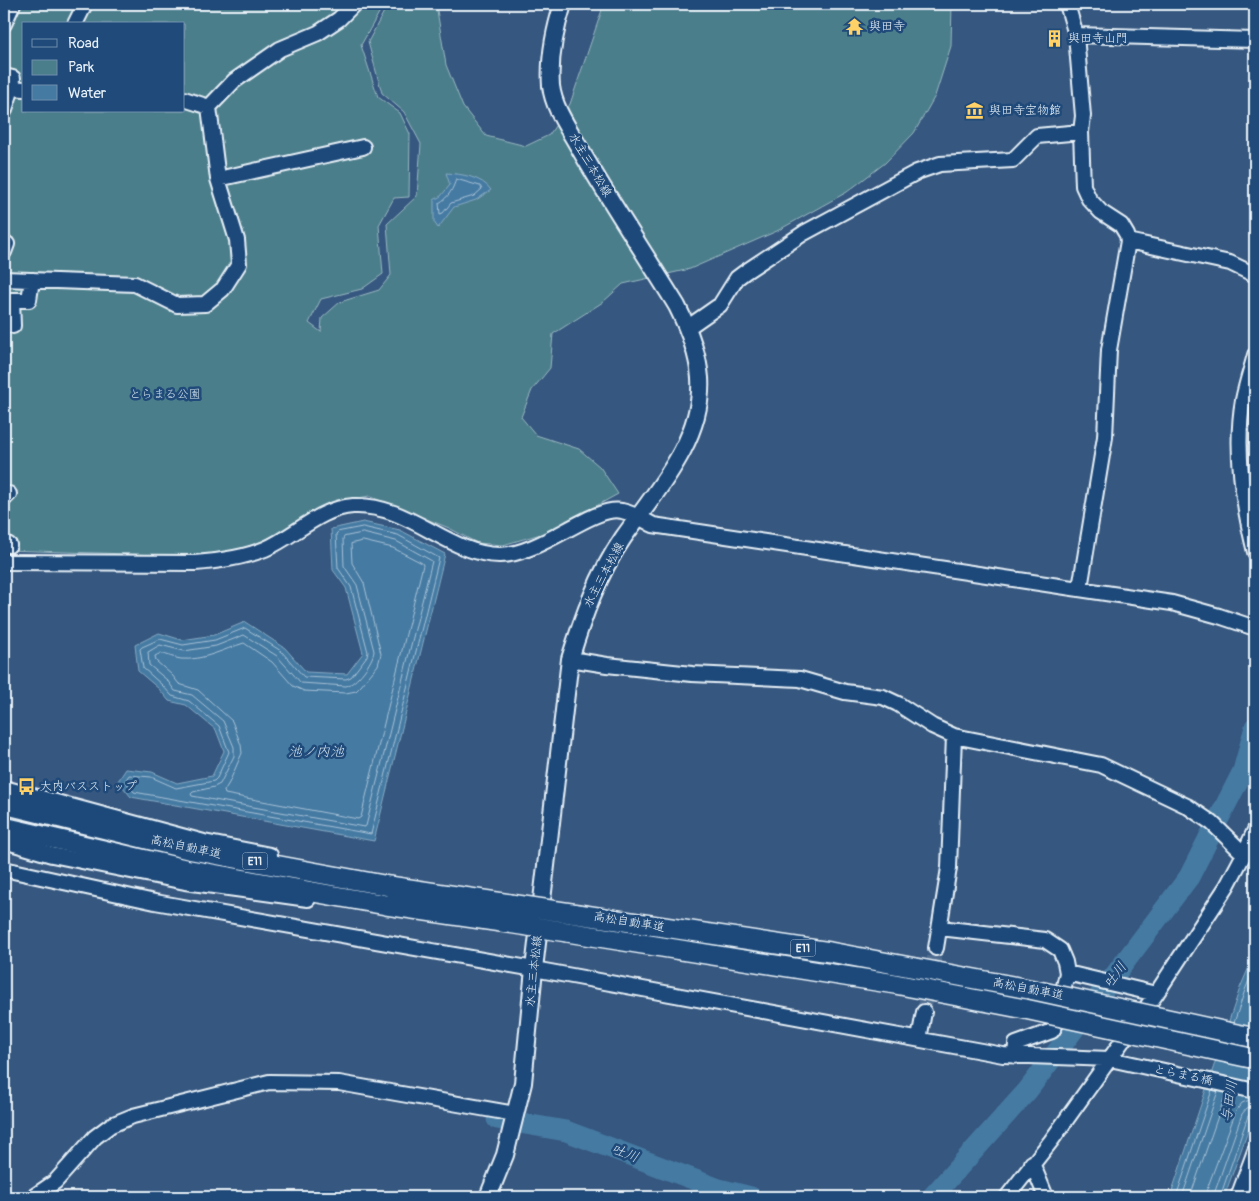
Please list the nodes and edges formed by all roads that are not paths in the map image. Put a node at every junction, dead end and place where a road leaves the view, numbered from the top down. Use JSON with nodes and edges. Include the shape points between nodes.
{"nodes":[{"id":1,"x":12,"y":4,"type":"edge"},
{"id":2,"x":85,"y":4,"type":"edge"},
{"id":3,"x":354,"y":4,"type":"edge"},
{"id":4,"x":564,"y":4,"type":"edge"},
{"id":5,"x":1067,"y":4,"type":"edge"},
{"id":6,"x":76,"y":22,"type":"edge"},
{"id":7,"x":4,"y":24,"type":"edge"},
{"id":8,"x":1076,"y":35,"type":"junction"},
{"id":9,"x":1255,"y":40,"type":"edge"},
{"id":10,"x":4,"y":76,"type":"edge"},
{"id":11,"x":13,"y":89,"type":"edge"},
{"id":12,"x":185,"y":100,"type":"edge"},
{"id":13,"x":209,"y":107,"type":"junction"},
{"id":14,"x":4,"y":112,"type":"edge"},
{"id":15,"x":1082,"y":132,"type":"junction"},
{"id":16,"x":363,"y":147,"type":"dead end"},
{"id":17,"x":218,"y":179,"type":"junction"},
{"id":18,"x":1128,"y":241,"type":"junction"},
{"id":19,"x":1255,"y":275,"type":"edge"},
{"id":20,"x":4,"y":280,"type":"edge"},
{"id":21,"x":32,"y":280,"type":"junction"},
{"id":22,"x":8,"y":300,"type":"edge"},
{"id":23,"x":13,"y":326,"type":"dead end"},
{"id":24,"x":687,"y":328,"type":"junction"},
{"id":25,"x":1255,"y":355,"type":"edge"},
{"id":26,"x":639,"y":518,"type":"junction"},
{"id":27,"x":1255,"y":552,"type":"edge"},
{"id":28,"x":4,"y":562,"type":"edge"},
{"id":29,"x":1080,"y":588,"type":"junction"},
{"id":30,"x":1255,"y":628,"type":"edge"},
{"id":31,"x":570,"y":659,"type":"junction"},
{"id":32,"x":954,"y":736,"type":"junction"},
{"id":33,"x":4,"y":788,"type":"edge"},
{"id":34,"x":4,"y":804,"type":"edge"},
{"id":35,"x":4,"y":827,"type":"edge"},
{"id":36,"x":1255,"y":830,"type":"edge"},
{"id":37,"x":4,"y":842,"type":"edge"},
{"id":38,"x":1244,"y":854,"type":"junction"},
{"id":39,"x":4,"y":869,"type":"edge"},
{"id":40,"x":389,"y":886,"type":"junction"},
{"id":41,"x":386,"y":905,"type":"junction"},
{"id":42,"x":509,"y":914,"type":"junction"},
{"id":43,"x":940,"y":928,"type":"junction"},
{"id":44,"x":936,"y":948,"type":"tunnel mouth"},
{"id":45,"x":534,"y":969,"type":"junction"},
{"id":46,"x":1067,"y":973,"type":"junction"},
{"id":47,"x":1156,"y":994,"type":"junction"},
{"id":48,"x":924,"y":1012,"type":"tunnel mouth"},
{"id":49,"x":1255,"y":1038,"type":"edge"},
{"id":50,"x":919,"y":1039,"type":"junction"},
{"id":51,"x":1015,"y":1056,"type":"junction"},
{"id":52,"x":1110,"y":1059,"type":"junction"},
{"id":53,"x":1255,"y":1059,"type":"edge"},
{"id":54,"x":1255,"y":1091,"type":"edge"},
{"id":55,"x":515,"y":1114,"type":"junction"},
{"id":56,"x":1255,"y":1151,"type":"edge"},
{"id":57,"x":1032,"y":1163,"type":"junction"},
{"id":58,"x":33,"y":1197,"type":"edge"},
{"id":59,"x":488,"y":1197,"type":"edge"},
{"id":60,"x":1007,"y":1197,"type":"edge"},
{"id":61,"x":1046,"y":1197,"type":"edge"},
{"id":62,"x":1238,"y":1197,"type":"edge"}],
"edges":[{"from":1,"to":7,"type":"street"},
{"from":2,"to":6,"type":"street"},
{"from":3,"to":13,"type":"street","via":[[339,20],[280,49],[234,81]]},
{"from":4,"to":24,"type":"main road","name":"水主三本松線","via":[[551,65],[552,87],[559,113],[677,306]]},
{"from":5,"to":8,"type":"street"},
{"from":8,"to":9,"type":"street"},
{"from":8,"to":15,"type":"street","via":[[1084,116]]},
{"from":10,"to":11,"type":"street","via":[[13,78]]},
{"from":11,"to":14,"type":"street"},
{"from":12,"to":13,"type":"street"},
{"from":13,"to":17,"type":"street"},
{"from":15,"to":18,"type":"street","via":[[1083,186],[1088,199],[1121,225]]},
{"from":15,"to":24,"type":"street","via":[[1037,136],[1013,160],[940,164],[918,172],[804,233],[745,272],[737,278],[720,305]]},
{"from":16,"to":17,"type":"street"},
{"from":17,"to":21,"type":"street","via":[[237,240],[239,264],[223,289],[205,304],[177,305],[135,284]]},
{"from":18,"to":19,"type":"street","via":[[1230,263]]},
{"from":18,"to":29,"type":"street","via":[[1109,350],[1105,437]]},
{"from":20,"to":21,"type":"street"},
{"from":21,"to":22,"type":"street","via":[[29,300]]},
{"from":22,"to":23,"type":"street"},
{"from":24,"to":26,"type":"main road","name":"水主三本松線","via":[[700,376],[696,417],[684,448]]},
{"from":25,"to":27,"type":"street","via":[[1243,400],[1240,440],[1242,481]]},
{"from":26,"to":28,"type":"street","via":[[624,511],[607,511],[530,549],[499,555],[470,549],[391,511],[353,506],[323,515],[266,549],[222,561]]},
{"from":26,"to":29,"type":"street","via":[[653,525]]},
{"from":26,"to":31,"type":"main road","name":"水主三本松線","via":[[602,576],[583,616]]},
{"from":29,"to":30,"type":"street","via":[[1172,603]]},
{"from":31,"to":32,"type":"street","via":[[692,674],[800,679],[845,692],[883,697]]},
{"from":31,"to":45,"type":"main road","name":"水主三本松線"},
{"from":32,"to":38,"type":"street","via":[[1101,765],[1187,806],[1212,823]]},
{"from":32,"to":43,"type":"street","via":[[949,868]]},
{"from":33,"to":40,"type":"street","via":[[195,840],[296,860]]},
{"from":34,"to":40,"type":"highway","name":"高松自動車道","number":"E11","via":[[192,850]]},
{"from":35,"to":41,"type":"highway","name":"高松自動車道","number":"E11","via":[[185,869]]},
{"from":36,"to":38,"type":"street"},
{"from":37,"to":41,"type":"street","via":[[184,882],[300,899]]},
{"from":38,"to":47,"type":"street","via":[[1227,886]]},
{"from":39,"to":45,"type":"street","name":"とらまる橋","via":[[156,902]]},
{"from":40,"to":42,"type":"highway","name":"高松自動車道","number":"E11"},
{"from":41,"to":42,"type":"highway","name":"高松自動車道","number":"E11"},
{"from":42,"to":49,"type":"highway","name":"高松自動車道","number":"E11","bridge":true,"via":[[571,914],[830,952],[1034,990]]},
{"from":42,"to":53,"type":"highway","name":"高松自動車道","number":"E11","bridge":true,"via":[[567,932],[895,984]]},
{"from":43,"to":44,"type":"street"},
{"from":43,"to":46,"type":"street","via":[[1045,940],[1060,950]]},
{"from":45,"to":50,"type":"street","name":"とらまる橋"},
{"from":45,"to":55,"type":"main road","name":"水主三本松線","via":[[523,1083]]},
{"from":46,"to":47,"type":"street"},
{"from":46,"to":51,"type":"street","via":[[1052,1031],[1016,1044]]},
{"from":47,"to":52,"type":"street"},
{"from":48,"to":50,"type":"street"},
{"from":50,"to":51,"type":"street","name":"とらまる橋"},
{"from":51,"to":52,"type":"street","name":"とらまる橋"},
{"from":52,"to":54,"type":"street","name":"とらまる橋"},
{"from":52,"to":57,"type":"street"},
{"from":55,"to":58,"type":"street","via":[[339,1082],[269,1082],[133,1116],[111,1125],[95,1137],[55,1182]]},
{"from":55,"to":59,"type":"main road","name":"水主三本松線","via":[[505,1155]]},
{"from":56,"to":62,"type":"street"},
{"from":57,"to":60,"type":"street"},
{"from":57,"to":61,"type":"street"}]}
